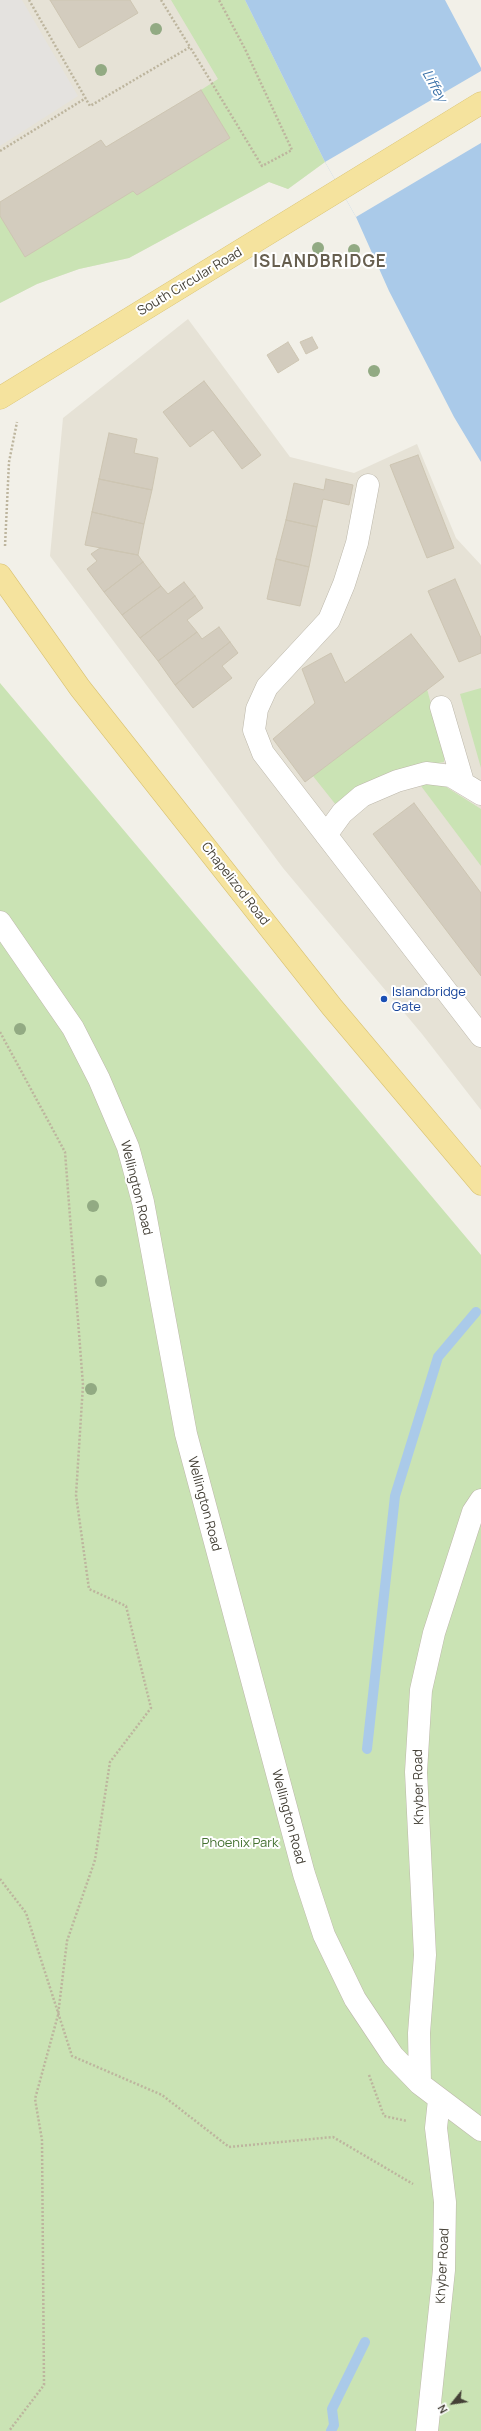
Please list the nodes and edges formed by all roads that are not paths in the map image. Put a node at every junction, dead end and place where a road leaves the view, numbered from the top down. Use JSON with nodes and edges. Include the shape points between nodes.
{"nodes":[{"id":1,"x":481,"y":103,"type":"edge"},
{"id":2,"x":0,"y":398,"type":"edge"},
{"id":3,"x":368,"y":485,"type":"dead end"},
{"id":4,"x":2,"y":578,"type":"edge"},
{"id":5,"x":441,"y":707,"type":"dead end"},
{"id":6,"x":463,"y":782,"type":"junction"},
{"id":7,"x":481,"y":794,"type":"edge"},
{"id":8,"x":326,"y":835,"type":"junction"},
{"id":9,"x":0,"y":922,"type":"edge"},
{"id":10,"x":481,"y":1036,"type":"edge"},
{"id":11,"x":481,"y":1184,"type":"edge"},
{"id":12,"x":481,"y":1500,"type":"edge"},
{"id":13,"x":420,"y":2084,"type":"junction"},
{"id":14,"x":440,"y":2100,"type":"junction"},
{"id":15,"x":481,"y":2130,"type":"edge"},
{"id":16,"x":427,"y":2431,"type":"edge"}],
"edges":[{"from":1,"to":2,"type":"main road","name":"South Circular Road"},
{"from":3,"to":8,"type":"street","via":[[358,543],[329,620],[267,687],[257,709],[254,730],[263,753]]},
{"from":4,"to":11,"type":"main road","name":"Chapelizod Road","via":[[80,688],[332,1007]]},
{"from":5,"to":6,"type":"street"},
{"from":6,"to":7,"type":"street"},
{"from":6,"to":8,"type":"street","via":[[439,773],[426,773],[376,789],[362,796],[342,813]]},
{"from":8,"to":10,"type":"street"},
{"from":9,"to":13,"type":"street","name":"Wellington Road","via":[[73,1028],[99,1079],[128,1147],[143,1202],[186,1434],[304,1874],[324,1935],[356,1999],[393,2056]]},
{"from":12,"to":13,"type":"street","name":"Khyber Road","via":[[473,1512],[434,1633],[421,1690],[416,1772],[425,1955]]},
{"from":13,"to":14,"type":"street","name":"Wellington Road"},
{"from":14,"to":15,"type":"street","name":"Wellington Road"},
{"from":14,"to":16,"type":"street","name":"Khyber Road","via":[[436,2128],[445,2202],[444,2270]]}]}
